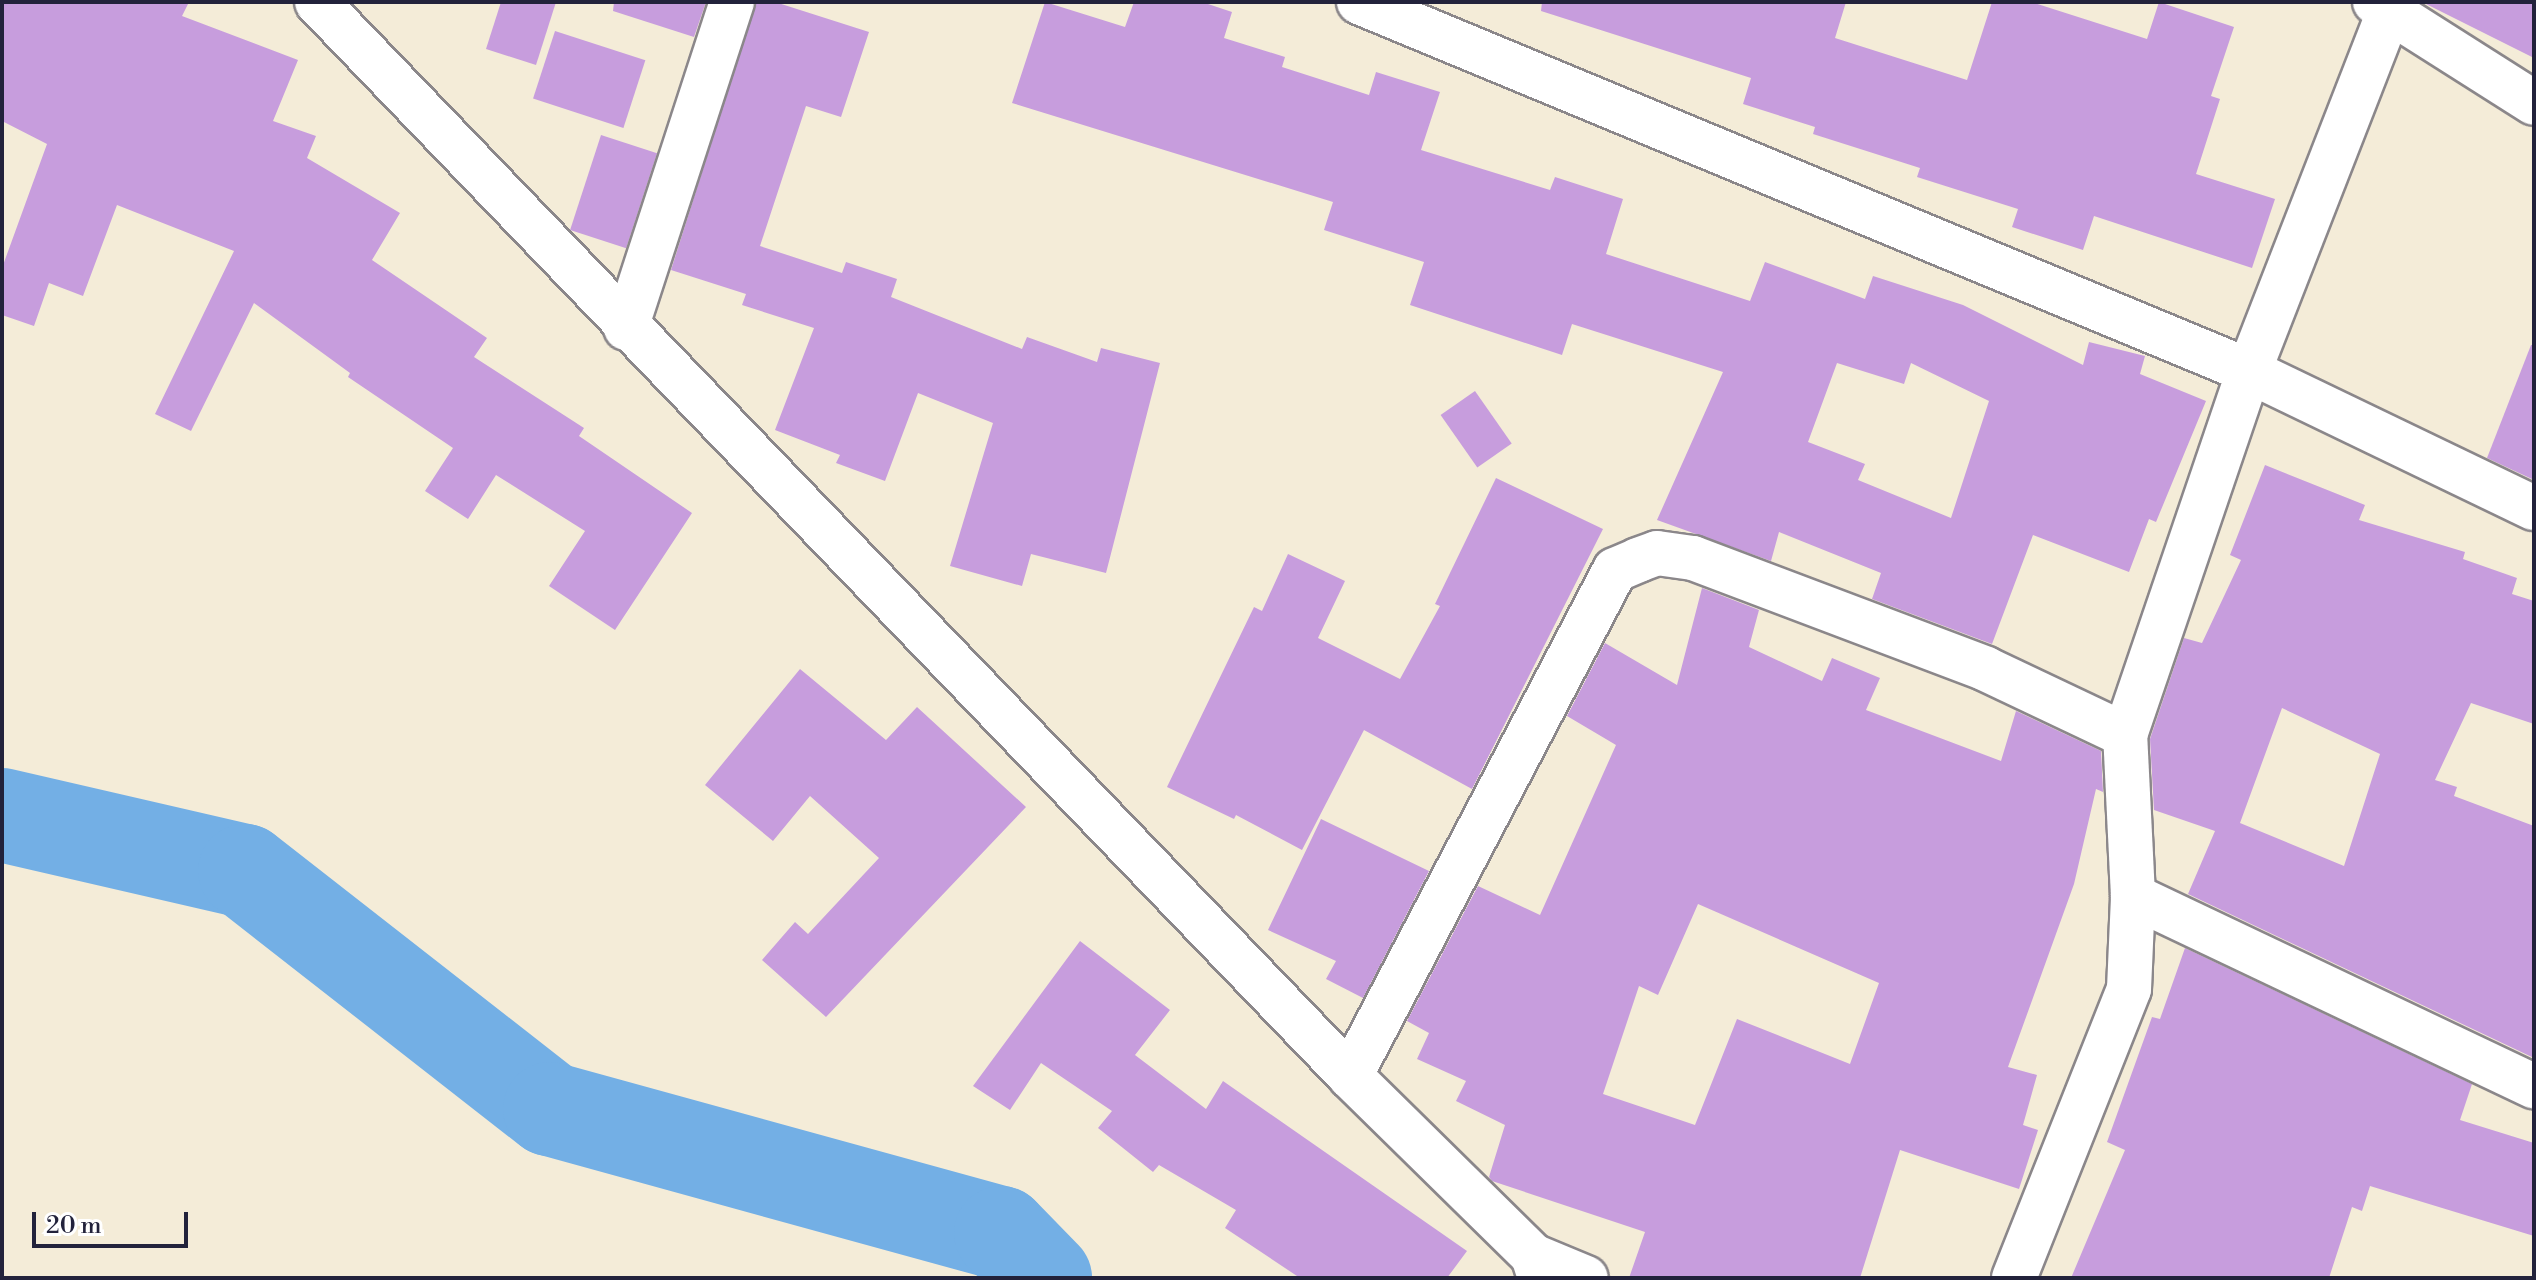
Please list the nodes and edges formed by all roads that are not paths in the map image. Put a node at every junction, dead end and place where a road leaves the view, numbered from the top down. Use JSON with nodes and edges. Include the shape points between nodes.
{"nodes":[{"id":1,"x":317,"y":2,"type":"edge"},
{"id":2,"x":732,"y":2,"type":"edge"},
{"id":3,"x":1359,"y":2,"type":"edge"},
{"id":4,"x":2385,"y":6,"type":"edge"},
{"id":5,"x":2534,"y":103,"type":"edge"},
{"id":6,"x":626,"y":328,"type":"junction"},
{"id":7,"x":2249,"y":371,"type":"junction"},
{"id":8,"x":2534,"y":508,"type":"edge"},
{"id":9,"x":2125,"y":735,"type":"junction"},
{"id":10,"x":2133,"y":896,"type":"junction"},
{"id":11,"x":1350,"y":1076,"type":"junction"},
{"id":12,"x":2534,"y":1086,"type":"edge"},
{"id":13,"x":1536,"y":1267,"type":"edge"},
{"id":14,"x":1586,"y":1278,"type":"edge"},
{"id":15,"x":2014,"y":1278,"type":"edge"}],
"edges":[{"from":1,"to":6,"type":"street"},
{"from":2,"to":6,"type":"street"},
{"from":3,"to":7,"type":"street"},
{"from":4,"to":5,"type":"street"},
{"from":4,"to":7,"type":"street"},
{"from":6,"to":11,"type":"street"},
{"from":7,"to":8,"type":"street"},
{"from":7,"to":9,"type":"street"},
{"from":9,"to":10,"type":"street"},
{"from":9,"to":11,"type":"street","via":[[1986,669],[1693,558],[1657,553],[1615,570]]},
{"from":10,"to":12,"type":"street"},
{"from":10,"to":15,"type":"street","via":[[2129,989]]},
{"from":11,"to":13,"type":"street"},
{"from":13,"to":14,"type":"street"}]}
